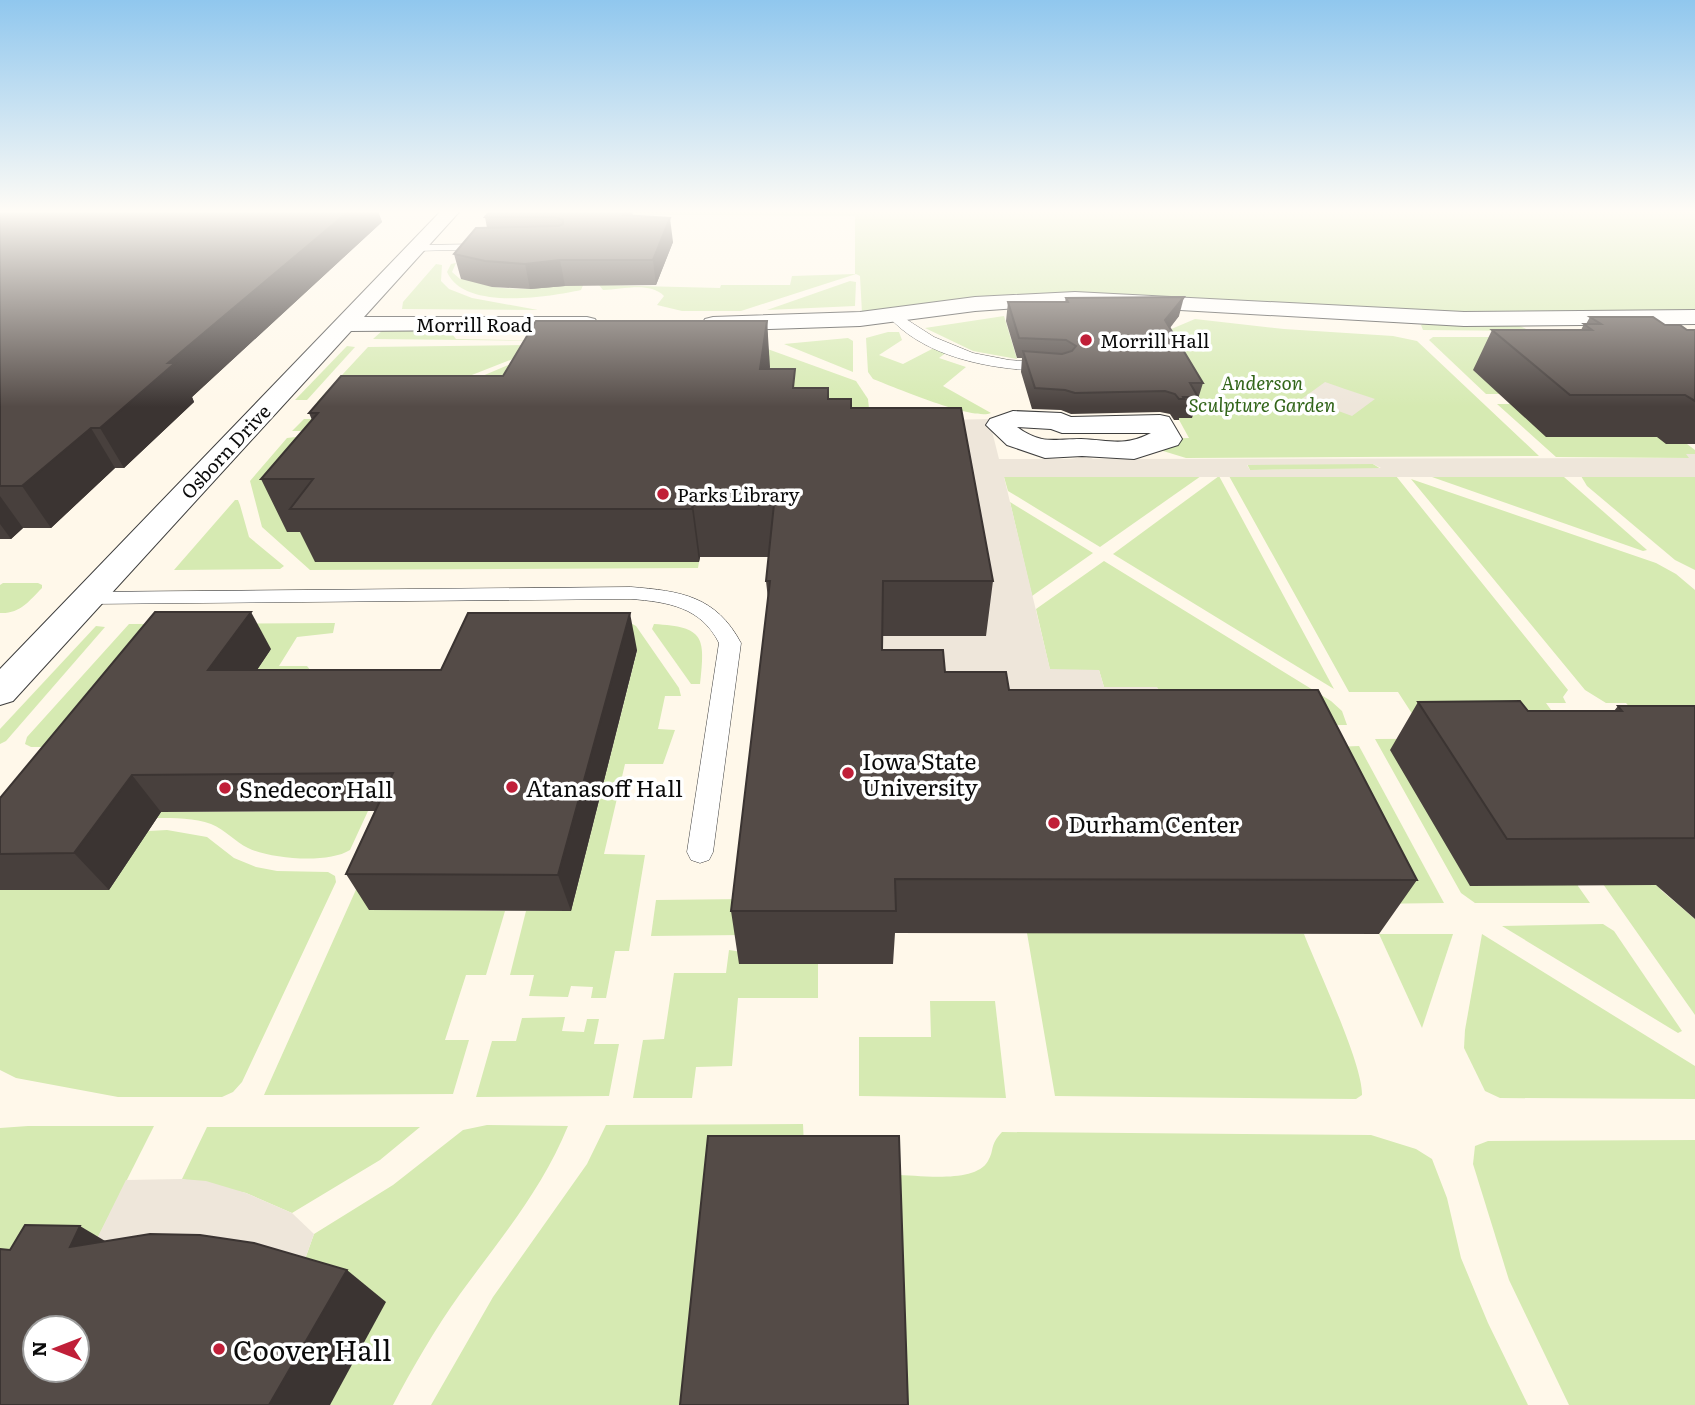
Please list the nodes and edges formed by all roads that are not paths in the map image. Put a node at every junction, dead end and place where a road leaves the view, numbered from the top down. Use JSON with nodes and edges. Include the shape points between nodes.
{"nodes":[{"id":1,"x":389,"y":277,"type":"edge"},
{"id":2,"x":895,"y":316,"type":"junction"},
{"id":3,"x":1695,"y":317,"type":"edge"},
{"id":4,"x":344,"y":324,"type":"junction"},
{"id":5,"x":605,"y":324,"type":"edge"},
{"id":6,"x":685,"y":324,"type":"edge"},
{"id":7,"x":1063,"y":368,"type":"edge"},
{"id":8,"x":1095,"y":449,"type":"joint"},
{"id":9,"x":88,"y":598,"type":"junction"},
{"id":10,"x":0,"y":692,"type":"edge"},
{"id":11,"x":700,"y":852,"type":"dead end"}],
"edges":[{"from":1,"to":4,"type":"street","name":"Osborn Drive"},
{"from":2,"to":3,"type":"street","via":[[975,304],[1075,298],[1464,319]]},
{"from":2,"to":6,"type":"street"},
{"from":2,"to":7,"type":"lane","via":[[929,340],[1003,366]]},
{"from":4,"to":5,"type":"street","name":"Morrill Road"},
{"from":4,"to":9,"type":"street","name":"Osborn Drive"},
{"from":8,"to":8,"type":"street","via":[[1035,447],[1010,436],[999,425],[1021,419],[1061,421],[1062,425],[1160,423],[1168,439],[1159,439],[1150,447]]},
{"from":9,"to":10,"type":"street","name":"Osborn Drive"},
{"from":9,"to":11,"type":"lane","via":[[631,593],[692,603],[722,623],[730,643]]}]}
